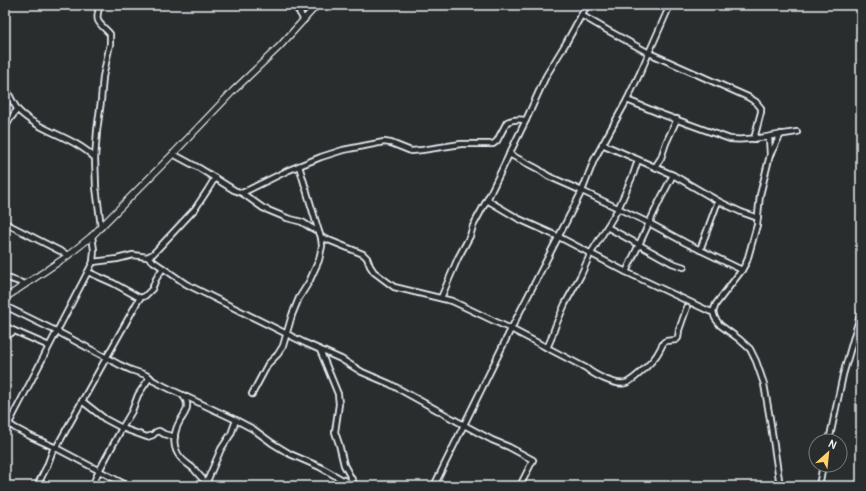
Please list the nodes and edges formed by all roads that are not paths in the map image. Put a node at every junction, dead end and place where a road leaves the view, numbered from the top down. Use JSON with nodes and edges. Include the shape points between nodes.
{"nodes":[{"id":1,"x":100,"y":5,"type":"edge"},
{"id":2,"x":292,"y":5,"type":"edge"},
{"id":3,"x":317,"y":5,"type":"edge"},
{"id":4,"x":587,"y":5,"type":"edge"},
{"id":5,"x":670,"y":5,"type":"edge"},
{"id":6,"x":581,"y":15,"type":"junction"},
{"id":7,"x":304,"y":20,"type":"junction"},
{"id":8,"x":649,"y":53,"type":"junction"},
{"id":9,"x":5,"y":87,"type":"edge"},
{"id":10,"x":626,"y":100,"type":"junction"},
{"id":11,"x":17,"y":110,"type":"junction"},
{"id":12,"x":526,"y":120,"type":"junction"},
{"id":13,"x":676,"y":120,"type":"junction"},
{"id":14,"x":5,"y":128,"type":"edge"},
{"id":15,"x":797,"y":132,"type":"dead end"},
{"id":16,"x":781,"y":134,"type":"junction"},
{"id":17,"x":768,"y":137,"type":"junction"},
{"id":18,"x":754,"y":139,"type":"junction"},
{"id":19,"x":602,"y":144,"type":"junction"},
{"id":20,"x":173,"y":154,"type":"junction"},
{"id":21,"x":509,"y":154,"type":"junction"},
{"id":22,"x":770,"y":155,"type":"junction"},
{"id":23,"x":95,"y":158,"type":"junction"},
{"id":24,"x":638,"y":160,"type":"junction"},
{"id":25,"x":299,"y":166,"type":"junction"},
{"id":26,"x":655,"y":167,"type":"junction"},
{"id":27,"x":673,"y":175,"type":"junction"},
{"id":28,"x":215,"y":178,"type":"junction"},
{"id":29,"x":582,"y":191,"type":"junction"},
{"id":30,"x":242,"y":193,"type":"junction"},
{"id":31,"x":487,"y":200,"type":"junction"},
{"id":32,"x":718,"y":201,"type":"junction"},
{"id":33,"x":618,"y":209,"type":"junction"},
{"id":34,"x":758,"y":218,"type":"junction"},
{"id":35,"x":649,"y":223,"type":"junction"},
{"id":36,"x":5,"y":224,"type":"edge"},
{"id":37,"x":101,"y":227,"type":"junction"},
{"id":38,"x":607,"y":227,"type":"junction"},
{"id":39,"x":319,"y":232,"type":"junction"},
{"id":40,"x":92,"y":236,"type":"junction"},
{"id":41,"x":321,"y":237,"type":"junction"},
{"id":42,"x":559,"y":237,"type":"junction"},
{"id":43,"x":639,"y":244,"type":"junction"},
{"id":44,"x":700,"y":250,"type":"junction"},
{"id":45,"x":68,"y":255,"type":"junction"},
{"id":46,"x":590,"y":255,"type":"junction"},
{"id":47,"x":147,"y":257,"type":"junction"},
{"id":48,"x":93,"y":262,"type":"junction"},
{"id":49,"x":684,"y":267,"type":"dead end"},
{"id":50,"x":163,"y":268,"type":"junction"},
{"id":51,"x":742,"y":270,"type":"junction"},
{"id":52,"x":88,"y":272,"type":"junction"},
{"id":53,"x":626,"y":272,"type":"junction"},
{"id":54,"x":5,"y":277,"type":"edge"},
{"id":55,"x":25,"y":284,"type":"junction"},
{"id":56,"x":5,"y":298,"type":"edge"},
{"id":57,"x":140,"y":298,"type":"junction"},
{"id":58,"x":441,"y":298,"type":"junction"},
{"id":59,"x":5,"y":306,"type":"edge"},
{"id":60,"x":688,"y":307,"type":"dead end"},
{"id":61,"x":713,"y":312,"type":"junction"},
{"id":62,"x":861,"y":312,"type":"edge"},
{"id":63,"x":5,"y":325,"type":"edge"},
{"id":64,"x":512,"y":330,"type":"junction"},
{"id":65,"x":14,"y":331,"type":"junction"},
{"id":66,"x":57,"y":331,"type":"junction"},
{"id":67,"x":286,"y":334,"type":"junction"},
{"id":68,"x":5,"y":336,"type":"edge"},
{"id":69,"x":49,"y":346,"type":"junction"},
{"id":70,"x":547,"y":348,"type":"junction"},
{"id":71,"x":320,"y":350,"type":"junction"},
{"id":72,"x":106,"y":358,"type":"junction"},
{"id":73,"x":150,"y":377,"type":"junction"},
{"id":74,"x":252,"y":394,"type":"dead end"},
{"id":75,"x":184,"y":396,"type":"junction"},
{"id":76,"x":82,"y":402,"type":"junction"},
{"id":77,"x":236,"y":420,"type":"junction"},
{"id":78,"x":7,"y":422,"type":"edge"},
{"id":79,"x":464,"y":425,"type":"junction"},
{"id":80,"x":122,"y":428,"type":"junction"},
{"id":81,"x":5,"y":431,"type":"edge"},
{"id":82,"x":831,"y":433,"type":"edge"},
{"id":83,"x":175,"y":436,"type":"junction"},
{"id":84,"x":55,"y":448,"type":"junction"},
{"id":85,"x":99,"y":471,"type":"junction"},
{"id":86,"x":822,"y":473,"type":"edge"},
{"id":87,"x":206,"y":485,"type":"edge"},
{"id":88,"x":357,"y":485,"type":"edge"},
{"id":89,"x":37,"y":486,"type":"edge"},
{"id":90,"x":92,"y":486,"type":"edge"},
{"id":91,"x":128,"y":486,"type":"edge"},
{"id":92,"x":434,"y":486,"type":"edge"},
{"id":93,"x":520,"y":486,"type":"edge"},
{"id":94,"x":780,"y":486,"type":"edge"},
{"id":95,"x":819,"y":486,"type":"edge"}],
"edges":[{"from":1,"to":23,"type":"street","via":[[98,22],[110,34],[110,44],[102,77]]},
{"from":2,"to":7,"type":"street"},
{"from":3,"to":7,"type":"main road"},
{"from":4,"to":6,"type":"street"},
{"from":5,"to":8,"type":"street"},
{"from":6,"to":8,"type":"street"},
{"from":6,"to":12,"type":"street","via":[[546,76]]},
{"from":7,"to":20,"type":"main road"},
{"from":8,"to":10,"type":"street"},
{"from":8,"to":18,"type":"street","via":[[756,102],[761,112]]},
{"from":9,"to":11,"type":"street"},
{"from":10,"to":13,"type":"street"},
{"from":10,"to":19,"type":"street"},
{"from":11,"to":14,"type":"street"},
{"from":11,"to":23,"type":"street","via":[[28,119],[81,146]]},
{"from":12,"to":21,"type":"street"},
{"from":12,"to":25,"type":"street","via":[[507,122],[500,137],[492,144],[461,144],[417,151],[384,142],[343,150]]},
{"from":13,"to":18,"type":"street","via":[[730,139]]},
{"from":13,"to":26,"type":"street"},
{"from":15,"to":16,"type":"street"},
{"from":16,"to":17,"type":"street"},
{"from":16,"to":22,"type":"street"},
{"from":17,"to":18,"type":"street"},
{"from":17,"to":22,"type":"street"},
{"from":19,"to":24,"type":"street"},
{"from":19,"to":29,"type":"street"},
{"from":20,"to":28,"type":"street"},
{"from":20,"to":37,"type":"main road"},
{"from":21,"to":29,"type":"street"},
{"from":21,"to":31,"type":"street"},
{"from":22,"to":34,"type":"street","via":[[760,195]]},
{"from":23,"to":37,"type":"street"},
{"from":24,"to":26,"type":"street"},
{"from":24,"to":33,"type":"street"},
{"from":25,"to":30,"type":"street"},
{"from":25,"to":39,"type":"street"},
{"from":26,"to":27,"type":"street"},
{"from":27,"to":32,"type":"street"},
{"from":27,"to":35,"type":"street"},
{"from":28,"to":30,"type":"street"},
{"from":28,"to":47,"type":"street","via":[[195,209],[155,252]]},
{"from":29,"to":33,"type":"street"},
{"from":29,"to":42,"type":"street"},
{"from":30,"to":39,"type":"street","via":[[263,208],[302,222]]},
{"from":31,"to":42,"type":"street","via":[[519,219]]},
{"from":31,"to":58,"type":"street"},
{"from":32,"to":34,"type":"street"},
{"from":32,"to":44,"type":"street"},
{"from":33,"to":35,"type":"street"},
{"from":33,"to":38,"type":"street"},
{"from":34,"to":51,"type":"street","via":[[747,261]]},
{"from":35,"to":43,"type":"street"},
{"from":35,"to":44,"type":"street"},
{"from":36,"to":45,"type":"street"},
{"from":37,"to":40,"type":"main road"},
{"from":38,"to":43,"type":"street"},
{"from":38,"to":46,"type":"street"},
{"from":39,"to":41,"type":"street"},
{"from":40,"to":45,"type":"main road"},
{"from":40,"to":48,"type":"street"},
{"from":41,"to":58,"type":"street","via":[[363,254],[374,272],[394,287]]},
{"from":41,"to":67,"type":"street","via":[[319,260],[299,298]]},
{"from":42,"to":46,"type":"street"},
{"from":42,"to":64,"type":"street"},
{"from":43,"to":49,"type":"street"},
{"from":43,"to":53,"type":"street"},
{"from":44,"to":51,"type":"street"},
{"from":45,"to":55,"type":"main road"},
{"from":46,"to":53,"type":"street"},
{"from":46,"to":70,"type":"street"},
{"from":47,"to":48,"type":"street","via":[[133,255]]},
{"from":47,"to":50,"type":"street"},
{"from":48,"to":52,"type":"street"},
{"from":50,"to":57,"type":"street","via":[[152,289]]},
{"from":50,"to":67,"type":"street","via":[[186,284]]},
{"from":51,"to":61,"type":"street","via":[[716,304]]},
{"from":52,"to":57,"type":"street"},
{"from":52,"to":66,"type":"street"},
{"from":53,"to":61,"type":"street"},
{"from":54,"to":55,"type":"street"},
{"from":55,"to":56,"type":"main road"},
{"from":57,"to":72,"type":"street"},
{"from":58,"to":64,"type":"street"},
{"from":59,"to":66,"type":"street"},
{"from":60,"to":70,"type":"street","via":[[678,338],[666,341],[656,356],[632,380],[625,383],[609,380],[591,372]]},
{"from":61,"to":94,"type":"street","via":[[720,325],[750,349],[756,361],[764,384]]},
{"from":62,"to":82,"type":"street","via":[[843,375]]},
{"from":63,"to":65,"type":"street"},
{"from":64,"to":70,"type":"street"},
{"from":64,"to":79,"type":"street"},
{"from":65,"to":68,"type":"street"},
{"from":65,"to":69,"type":"street"},
{"from":66,"to":69,"type":"street"},
{"from":66,"to":72,"type":"street"},
{"from":67,"to":71,"type":"street"},
{"from":67,"to":74,"type":"street","via":[[281,350],[268,364]]},
{"from":69,"to":78,"type":"street"},
{"from":71,"to":79,"type":"street","via":[[390,384]]},
{"from":71,"to":88,"type":"street","via":[[338,394],[335,432],[344,465]]},
{"from":72,"to":73,"type":"street"},
{"from":72,"to":76,"type":"street"},
{"from":73,"to":75,"type":"street"},
{"from":73,"to":80,"type":"street"},
{"from":75,"to":77,"type":"street"},
{"from":75,"to":83,"type":"street","via":[[187,410],[176,428]]},
{"from":76,"to":80,"type":"street"},
{"from":76,"to":84,"type":"street"},
{"from":77,"to":87,"type":"street"},
{"from":77,"to":88,"type":"street","via":[[290,454]]},
{"from":78,"to":81,"type":"street"},
{"from":78,"to":84,"type":"street"},
{"from":79,"to":92,"type":"street"},
{"from":79,"to":93,"type":"street","via":[[533,460]]},
{"from":80,"to":83,"type":"street","via":[[144,436],[159,431]]},
{"from":80,"to":85,"type":"street"},
{"from":83,"to":87,"type":"street","via":[[178,456]]},
{"from":84,"to":85,"type":"street"},
{"from":84,"to":89,"type":"street"},
{"from":85,"to":90,"type":"street"},
{"from":85,"to":91,"type":"street"},
{"from":86,"to":95,"type":"street"}]}
